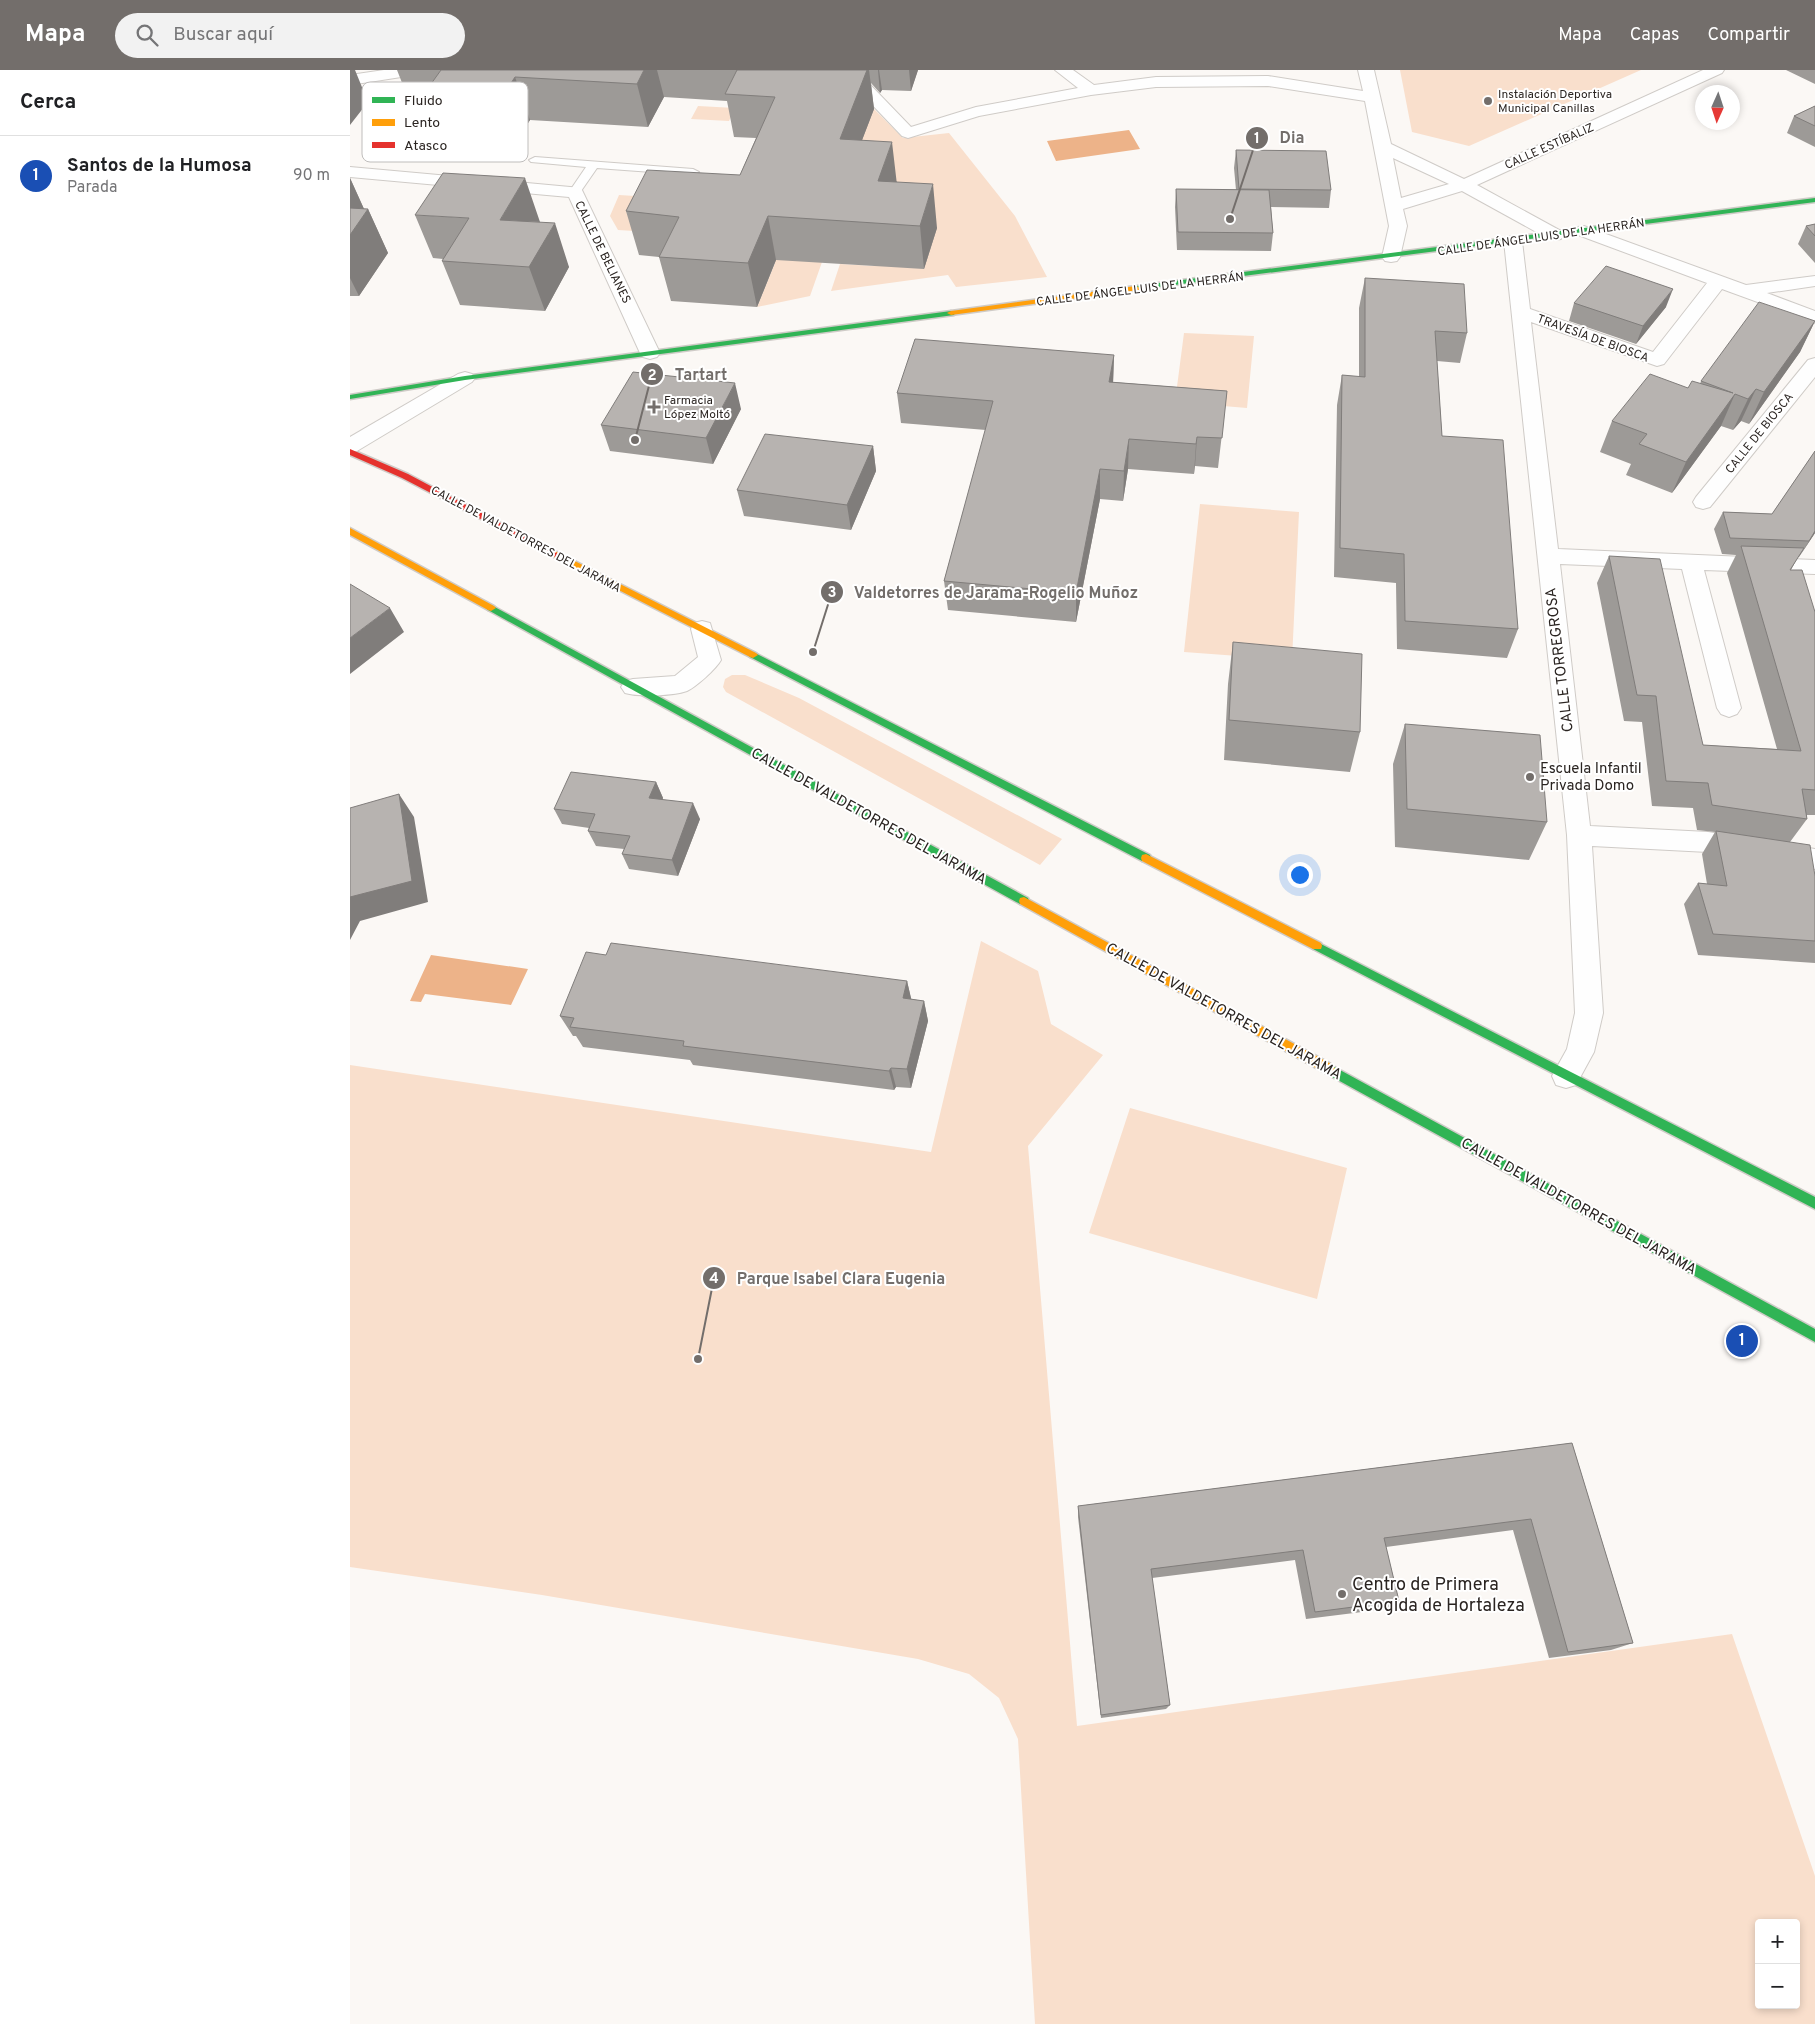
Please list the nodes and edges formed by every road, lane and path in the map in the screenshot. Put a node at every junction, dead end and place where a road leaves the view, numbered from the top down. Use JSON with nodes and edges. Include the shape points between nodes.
{"nodes":[{"id":1,"x":414,"y":70,"type":"edge"},
{"id":2,"x":847,"y":70,"type":"edge"},
{"id":3,"x":1062,"y":70,"type":"edge"},
{"id":4,"x":1251,"y":70,"type":"edge"},
{"id":5,"x":1366,"y":70,"type":"edge"},
{"id":6,"x":1716,"y":70,"type":"edge"},
{"id":7,"x":350,"y":80,"type":"edge"},
{"id":8,"x":1268,"y":81,"type":"junction"},
{"id":9,"x":1091,"y":90,"type":"junction"},
{"id":10,"x":1371,"y":97,"type":"junction"},
{"id":11,"x":1384,"y":147,"type":"junction"},
{"id":12,"x":535,"y":160,"type":"dead end"},
{"id":13,"x":594,"y":165,"type":"junction"},
{"id":14,"x":350,"y":172,"type":"edge"},
{"id":15,"x":693,"y":172,"type":"edge"},
{"id":16,"x":1464,"y":185,"type":"junction"},
{"id":17,"x":575,"y":192,"type":"junction"},
{"id":18,"x":1815,"y":200,"type":"edge"},
{"id":19,"x":1394,"y":206,"type":"junction"},
{"id":20,"x":1584,"y":231,"type":"junction"},
{"id":21,"x":1555,"y":235,"type":"junction"},
{"id":22,"x":1513,"y":241,"type":"junction"},
{"id":23,"x":1391,"y":257,"type":"junction"},
{"id":24,"x":1718,"y":281,"type":"junction"},
{"id":25,"x":1815,"y":281,"type":"edge"},
{"id":26,"x":1745,"y":291,"type":"junction"},
{"id":27,"x":1520,"y":312,"type":"junction"},
{"id":28,"x":1815,"y":317,"type":"edge"},
{"id":29,"x":650,"y":353,"type":"junction"},
{"id":30,"x":1815,"y":364,"type":"edge"},
{"id":31,"x":465,"y":378,"type":"junction"},
{"id":32,"x":350,"y":397,"type":"edge"},
{"id":33,"x":350,"y":446,"type":"edge"},
{"id":34,"x":350,"y":452,"type":"edge"},
{"id":35,"x":1703,"y":502,"type":"dead end"},
{"id":36,"x":350,"y":531,"type":"edge"},
{"id":37,"x":1547,"y":556,"type":"junction"},
{"id":38,"x":1691,"y":562,"type":"junction"},
{"id":39,"x":1815,"y":567,"type":"edge"},
{"id":40,"x":702,"y":629,"type":"junction"},
{"id":41,"x":633,"y":687,"type":"junction"},
{"id":42,"x":1729,"y":708,"type":"dead end"},
{"id":43,"x":1579,"y":835,"type":"junction"},
{"id":44,"x":1815,"y":859,"type":"edge"},
{"id":45,"x":1566,"y":1076,"type":"junction"},
{"id":46,"x":1815,"y":1203,"type":"edge"},
{"id":47,"x":1815,"y":1336,"type":"edge"}],
"edges":[{"from":1,"to":7,"type":"street"},
{"from":2,"to":9,"type":"street","via":[[908,133],[976,112]]},
{"from":3,"to":9,"type":"street"},
{"from":4,"to":8,"type":"street"},
{"from":5,"to":10,"type":"street"},
{"from":6,"to":16,"type":"street","name":"CALLE ESTÍBALIZ"},
{"from":8,"to":9,"type":"street","via":[[1156,82]]},
{"from":8,"to":10,"type":"street"},
{"from":10,"to":11,"type":"street"},
{"from":11,"to":16,"type":"street"},
{"from":11,"to":19,"type":"street"},
{"from":12,"to":13,"type":"lane"},
{"from":13,"to":15,"type":"lane"},
{"from":13,"to":17,"type":"lane"},
{"from":14,"to":17,"type":"street","name":"CALLE DE BELIANES"},
{"from":16,"to":19,"type":"street","name":"CALLE ESTÍBALIZ"},
{"from":16,"to":21,"type":"street"},
{"from":17,"to":29,"type":"street","name":"CALLE DE BELIANES"},
{"from":18,"to":20,"type":"street","name":"CALLE DE ÁNGEL LUIS DE LA HERRÁN"},
{"from":19,"to":23,"type":"street","via":[[1398,226]]},
{"from":20,"to":21,"type":"street","name":"CALLE DE ÁNGEL LUIS DE LA HERRÁN"},
{"from":20,"to":24,"type":"street"},
{"from":21,"to":22,"type":"street","name":"CALLE DE ÁNGEL LUIS DE LA HERRÁN"},
{"from":22,"to":23,"type":"street","name":"CALLE DE ÁNGEL LUIS DE LA HERRÁN"},
{"from":22,"to":27,"type":"street","name":"CALLE TORREGROSA"},
{"from":23,"to":29,"type":"street","name":"CALLE DE ÁNGEL LUIS DE LA HERRÁN"},
{"from":24,"to":26,"type":"street"},
{"from":24,"to":27,"type":"street","name":"TRAVESÍA DE BIOSCA","via":[[1657,360]]},
{"from":25,"to":26,"type":"street"},
{"from":26,"to":28,"type":"street"},
{"from":27,"to":37,"type":"street","name":"CALLE TORREGROSA"},
{"from":29,"to":31,"type":"street","name":"CALLE DE ÁNGEL LUIS DE LA HERRÁN"},
{"from":30,"to":35,"type":"street","name":"CALLE DE BIOSCA"},
{"from":31,"to":32,"type":"street","name":"CALLE DE ÁNGEL LUIS DE LA HERRÁN"},
{"from":31,"to":33,"type":"street","name":"CALLE DE ÁNGEL LUIS DE LA HERRÁN"},
{"from":34,"to":40,"type":"street","name":"CALLE DE VALDETORRES DEL JARAMA","via":[[405,476]]},
{"from":36,"to":41,"type":"street","name":"CALLE DE VALDETORRES DEL JARAMA"},
{"from":37,"to":38,"type":"street"},
{"from":37,"to":43,"type":"street","name":"CALLE TORREGROSA"},
{"from":38,"to":39,"type":"street"},
{"from":38,"to":42,"type":"street"},
{"from":40,"to":41,"type":"street","via":[[710,660],[681,684]]},
{"from":40,"to":45,"type":"street","name":"CALLE DE VALDETORRES DEL JARAMA"},
{"from":41,"to":47,"type":"street","name":"CALLE DE VALDETORRES DEL JARAMA"},
{"from":43,"to":44,"type":"street","via":[[1708,842]]},
{"from":43,"to":45,"type":"street","name":"CALLE TORREGROSA","via":[[1588,1013],[1580,1052]]},
{"from":45,"to":46,"type":"street","name":"CALLE DE VALDETORRES DEL JARAMA"}]}
